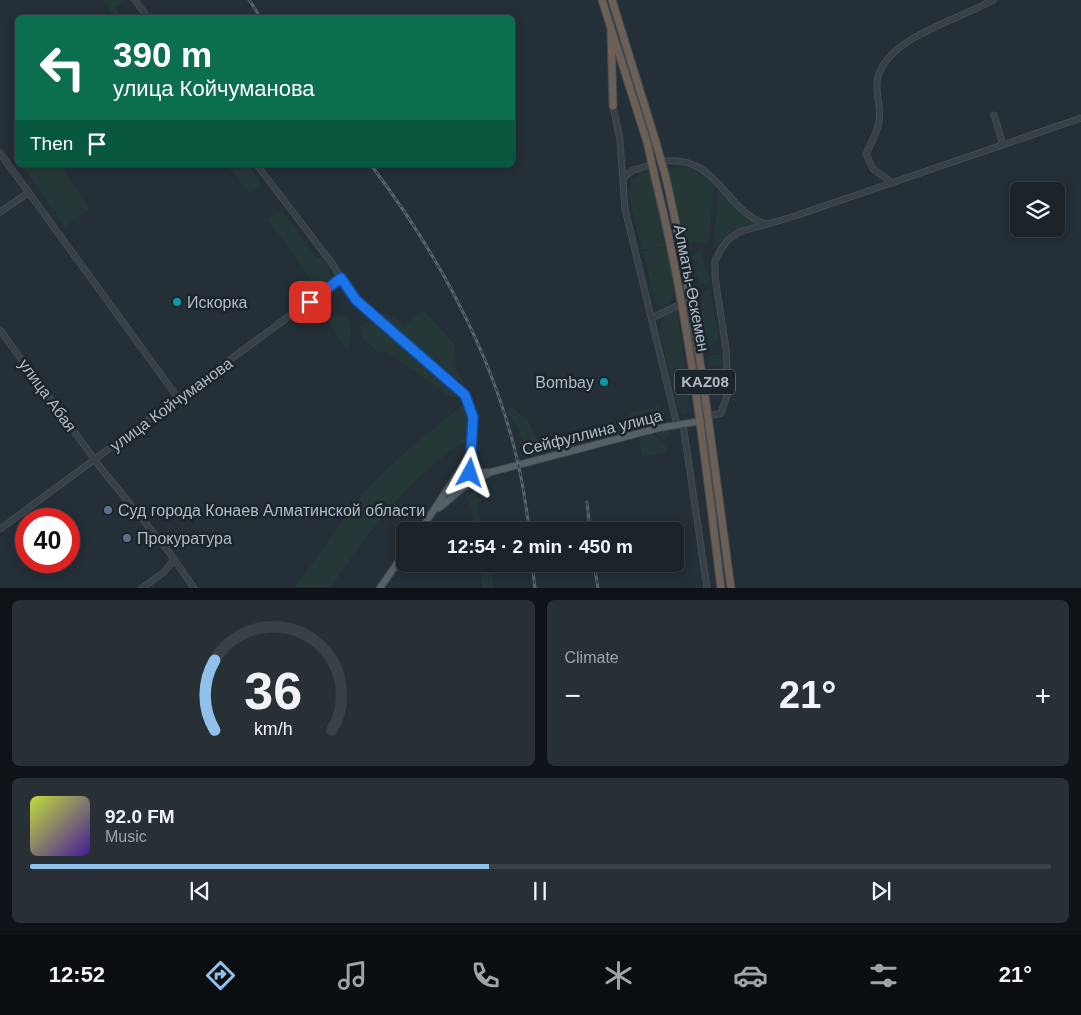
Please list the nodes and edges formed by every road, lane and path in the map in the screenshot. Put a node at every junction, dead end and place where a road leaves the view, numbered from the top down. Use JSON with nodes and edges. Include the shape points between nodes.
{"nodes":[{"id":1,"x":135,"y":0,"type":"edge"},
{"id":2,"x":602,"y":0,"type":"edge"},
{"id":3,"x":612,"y":0,"type":"edge"},
{"id":4,"x":993,"y":0,"type":"edge"},
{"id":5,"x":146,"y":15,"type":"edge"},
{"id":6,"x":611,"y":27,"type":"junction"},
{"id":7,"x":613,"y":106,"type":"joint"},
{"id":8,"x":994,"y":115,"type":"dead end"},
{"id":9,"x":1081,"y":118,"type":"edge"},
{"id":10,"x":1003,"y":145,"type":"junction"},
{"id":11,"x":0,"y":153,"type":"edge"},
{"id":12,"x":666,"y":161,"type":"dead end"},
{"id":13,"x":647,"y":166,"type":"dead end"},
{"id":14,"x":259,"y":167,"type":"edge"},
{"id":15,"x":623,"y":178,"type":"junction"},
{"id":16,"x":893,"y":183,"type":"junction"},
{"id":17,"x":28,"y":193,"type":"junction"},
{"id":18,"x":0,"y":212,"type":"edge"},
{"id":19,"x":767,"y":224,"type":"junction"},
{"id":20,"x":341,"y":278,"type":"junction"},
{"id":21,"x":681,"y":304,"type":"junction"},
{"id":22,"x":652,"y":318,"type":"junction"},
{"id":23,"x":0,"y":330,"type":"edge"},
{"id":24,"x":178,"y":398,"type":"junction"},
{"id":25,"x":709,"y":416,"type":"junction"},
{"id":26,"x":700,"y":421,"type":"junction"},
{"id":27,"x":680,"y":425,"type":"junction"},
{"id":28,"x":472,"y":448,"type":"junction"},
{"id":29,"x":95,"y":460,"type":"junction"},
{"id":30,"x":491,"y":472,"type":"junction"},
{"id":31,"x":460,"y":476,"type":"junction"},
{"id":32,"x":466,"y":485,"type":"junction"},
{"id":33,"x":431,"y":516,"type":"junction"},
{"id":34,"x":427,"y":522,"type":"edge"},
{"id":35,"x":0,"y":529,"type":"edge"},
{"id":36,"x":174,"y":560,"type":"junction"},
{"id":37,"x":396,"y":565,"type":"edge"},
{"id":38,"x":142,"y":588,"type":"edge"},
{"id":39,"x":194,"y":588,"type":"edge"},
{"id":40,"x":380,"y":588,"type":"edge"},
{"id":41,"x":707,"y":588,"type":"edge"},
{"id":42,"x":721,"y":588,"type":"edge"},
{"id":43,"x":730,"y":588,"type":"edge"}],
"edges":[{"from":1,"to":5,"type":"street"},
{"from":2,"to":6,"type":"highway","name":"Алматы-Өскемен","number":"KAZ08"},
{"from":3,"to":25,"type":"highway","name":"Алматы-Өскемен","number":"KAZ08","bridge":true,"via":[[666,178],[682,248]]},
{"from":4,"to":16,"type":"street","via":[[920,35],[886,59],[882,66],[876,83],[879,122],[866,154],[873,169]]},
{"from":6,"to":7,"type":"highway"},
{"from":6,"to":21,"type":"highway","name":"Алматы-Өскемен","number":"KAZ08","bridge":true,"via":[[647,142],[673,250]]},
{"from":7,"to":15,"type":"street"},
{"from":8,"to":10,"type":"street"},
{"from":9,"to":10,"type":"street"},
{"from":10,"to":16,"type":"street"},
{"from":11,"to":17,"type":"street"},
{"from":12,"to":19,"type":"street","via":[[683,160],[699,167],[754,218]]},
{"from":13,"to":15,"type":"street","via":[[633,170]]},
{"from":14,"to":20,"type":"street"},
{"from":15,"to":22,"type":"street","via":[[625,209]]},
{"from":16,"to":19,"type":"street"},
{"from":17,"to":18,"type":"street"},
{"from":17,"to":24,"type":"street"},
{"from":19,"to":25,"type":"street","via":[[729,238],[715,261],[728,393],[721,413]]},
{"from":20,"to":24,"type":"street","name":"улица Койчуманова"},
{"from":20,"to":28,"type":"street","via":[[356,300],[465,395],[473,417]]},
{"from":21,"to":22,"type":"street"},
{"from":21,"to":26,"type":"highway","name":"Алматы-Өскемен","number":"KAZ08"},
{"from":22,"to":27,"type":"street"},
{"from":23,"to":29,"type":"street","name":"улица Абая"},
{"from":24,"to":29,"type":"street","name":"улица Койчуманова"},
{"from":25,"to":43,"type":"highway","name":"Алматы-Өскемен","number":"KAZ08"},
{"from":26,"to":27,"type":"main road","name":"Сейфуллина улица"},
{"from":26,"to":42,"type":"highway","name":"Алматы-Өскемен","number":"KAZ08"},
{"from":27,"to":30,"type":"main road","name":"Сейфуллина улица"},
{"from":27,"to":41,"type":"street"},
{"from":28,"to":31,"type":"street"},
{"from":28,"to":31,"type":"street"},
{"from":29,"to":35,"type":"street","name":"улица Койчуманова"},
{"from":29,"to":36,"type":"street","name":"улица Абая"},
{"from":30,"to":31,"type":"main road"},
{"from":30,"to":32,"type":"main road"},
{"from":31,"to":32,"type":"main road"},
{"from":31,"to":32,"type":"main road","via":[[456,486]]},
{"from":31,"to":33,"type":"main road"},
{"from":32,"to":33,"type":"main road"},
{"from":33,"to":34,"type":"main road"},
{"from":36,"to":38,"type":"street"},
{"from":36,"to":39,"type":"street","name":"улица Абая"},
{"from":37,"to":40,"type":"main road"}]}
